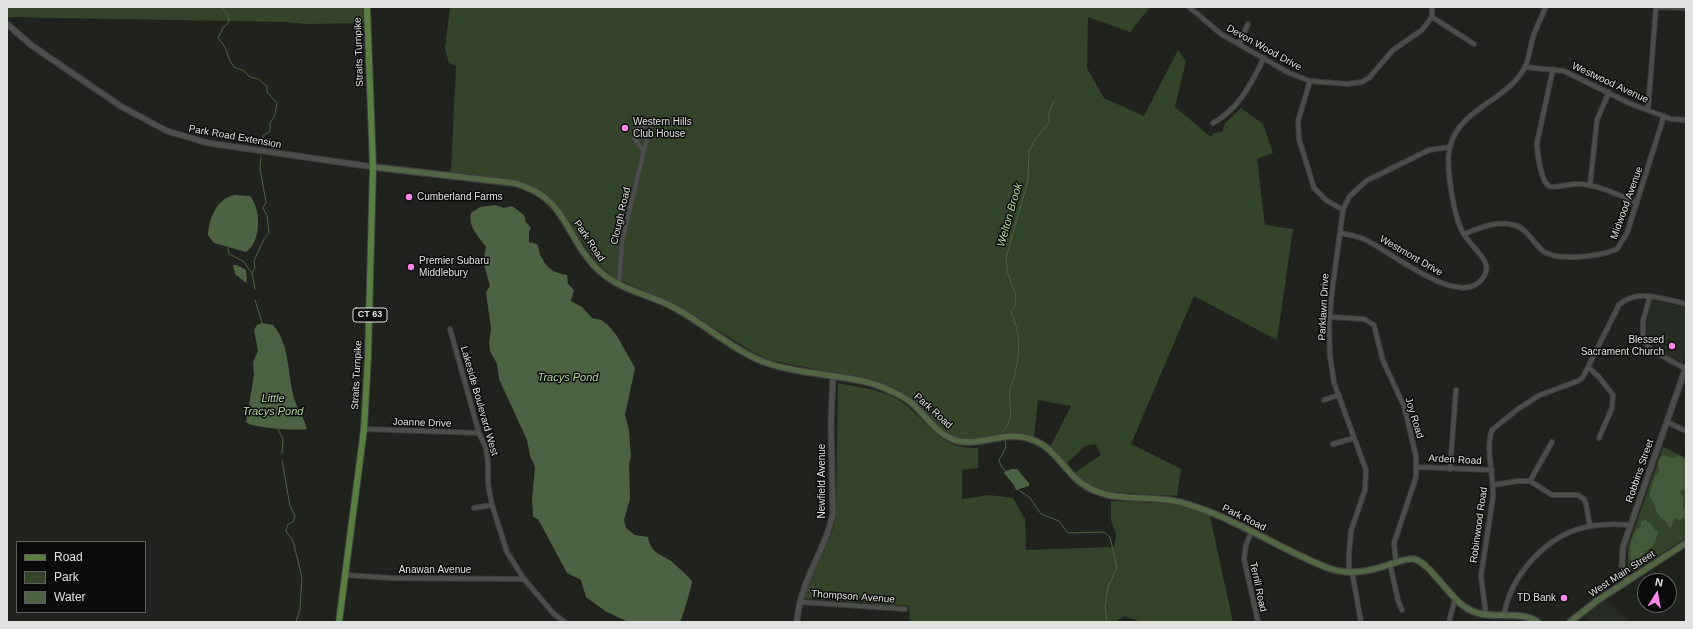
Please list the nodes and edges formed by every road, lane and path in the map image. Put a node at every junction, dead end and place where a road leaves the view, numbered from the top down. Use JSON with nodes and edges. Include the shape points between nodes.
{"nodes":[{"id":1,"x":367,"y":7,"type":"edge"},
{"id":2,"x":1189,"y":7,"type":"edge"},
{"id":3,"x":1432,"y":7,"type":"edge"},
{"id":4,"x":1546,"y":7,"type":"edge"},
{"id":5,"x":1656,"y":7,"type":"edge"},
{"id":6,"x":1665,"y":7,"type":"edge"},
{"id":7,"x":1686,"y":8,"type":"edge"},
{"id":8,"x":1432,"y":16,"type":"junction"},
{"id":9,"x":7,"y":24,"type":"edge"},
{"id":10,"x":1248,"y":24,"type":"dead end"},
{"id":11,"x":1239,"y":44,"type":"junction"},
{"id":12,"x":1474,"y":44,"type":"dead end"},
{"id":13,"x":1264,"y":58,"type":"junction"},
{"id":14,"x":1525,"y":67,"type":"junction"},
{"id":15,"x":1554,"y":69,"type":"junction"},
{"id":16,"x":1310,"y":81,"type":"junction"},
{"id":17,"x":1609,"y":92,"type":"junction"},
{"id":18,"x":1648,"y":110,"type":"junction"},
{"id":19,"x":1664,"y":116,"type":"junction"},
{"id":20,"x":1686,"y":120,"type":"edge"},
{"id":21,"x":1213,"y":123,"type":"dead end"},
{"id":22,"x":1450,"y":147,"type":"junction"},
{"id":23,"x":644,"y":152,"type":"junction"},
{"id":24,"x":373,"y":167,"type":"junction"},
{"id":25,"x":1590,"y":185,"type":"junction"},
{"id":26,"x":1637,"y":203,"type":"junction"},
{"id":27,"x":1343,"y":210,"type":"junction"},
{"id":28,"x":1340,"y":233,"type":"junction"},
{"id":29,"x":1464,"y":234,"type":"junction"},
{"id":30,"x":619,"y":284,"type":"junction"},
{"id":31,"x":1650,"y":296,"type":"junction"},
{"id":32,"x":1686,"y":304,"type":"edge"},
{"id":33,"x":1330,"y":317,"type":"junction"},
{"id":34,"x":450,"y":329,"type":"dead end"},
{"id":35,"x":1588,"y":367,"type":"junction"},
{"id":36,"x":1686,"y":368,"type":"edge"},
{"id":37,"x":833,"y":377,"type":"junction"},
{"id":38,"x":1456,"y":390,"type":"dead end"},
{"id":39,"x":1339,"y":395,"type":"junction"},
{"id":40,"x":1324,"y":400,"type":"dead end"},
{"id":41,"x":1667,"y":422,"type":"junction"},
{"id":42,"x":364,"y":429,"type":"junction"},
{"id":43,"x":1686,"y":431,"type":"edge"},
{"id":44,"x":479,"y":433,"type":"junction"},
{"id":45,"x":1354,"y":438,"type":"junction"},
{"id":46,"x":1599,"y":438,"type":"dead end"},
{"id":47,"x":1552,"y":442,"type":"dead end"},
{"id":48,"x":1333,"y":444,"type":"dead end"},
{"id":49,"x":1418,"y":466,"type":"junction"},
{"id":50,"x":1450,"y":469,"type":"junction"},
{"id":51,"x":1492,"y":470,"type":"junction"},
{"id":52,"x":1530,"y":481,"type":"junction"},
{"id":53,"x":1493,"y":485,"type":"junction"},
{"id":54,"x":492,"y":505,"type":"junction"},
{"id":55,"x":474,"y":508,"type":"dead end"},
{"id":56,"x":1630,"y":525,"type":"junction"},
{"id":57,"x":1590,"y":526,"type":"junction"},
{"id":58,"x":1251,"y":532,"type":"junction"},
{"id":59,"x":1686,"y":543,"type":"edge"},
{"id":60,"x":1396,"y":562,"type":"junction"},
{"id":61,"x":1390,"y":564,"type":"junction"},
{"id":62,"x":1351,"y":573,"type":"junction"},
{"id":63,"x":346,"y":575,"type":"junction"},
{"id":64,"x":524,"y":579,"type":"junction"},
{"id":65,"x":1627,"y":581,"type":"junction"},
{"id":66,"x":1455,"y":599,"type":"junction"},
{"id":67,"x":800,"y":602,"type":"junction"},
{"id":68,"x":904,"y":609,"type":"dead end"},
{"id":69,"x":1402,"y":610,"type":"dead end"},
{"id":70,"x":1486,"y":615,"type":"junction"},
{"id":71,"x":1504,"y":615,"type":"junction"},
{"id":72,"x":340,"y":622,"type":"edge"},
{"id":73,"x":565,"y":622,"type":"edge"},
{"id":74,"x":797,"y":622,"type":"edge"},
{"id":75,"x":1258,"y":622,"type":"edge"},
{"id":76,"x":1361,"y":622,"type":"edge"},
{"id":77,"x":1450,"y":622,"type":"edge"},
{"id":78,"x":1538,"y":622,"type":"edge"},
{"id":79,"x":1570,"y":622,"type":"edge"}],
"edges":[{"from":1,"to":24,"type":"main road","name":"Straits Turnpike","number":"CT 63"},
{"from":2,"to":11,"type":"street","name":"Devon Wood Drive","via":[[1209,25]]},
{"from":3,"to":8,"type":"street"},
{"from":4,"to":14,"type":"street","via":[[1532,40]]},
{"from":5,"to":6,"type":"street"},
{"from":5,"to":18,"type":"street"},
{"from":6,"to":7,"type":"street"},
{"from":8,"to":12,"type":"street"},
{"from":8,"to":16,"type":"street","name":"Devon Wood Drive","via":[[1422,30],[1393,50],[1369,78],[1362,82],[1347,84]]},
{"from":9,"to":24,"type":"street","name":"Park Road Extension","via":[[31,45],[122,107],[168,131],[213,144]]},
{"from":10,"to":11,"type":"street"},
{"from":11,"to":13,"type":"street","name":"Devon Wood Drive"},
{"from":13,"to":16,"type":"street","name":"Devon Wood Drive"},
{"from":13,"to":21,"type":"street","via":[[1240,101],[1226,116]]},
{"from":14,"to":15,"type":"street","name":"Westwood Avenue"},
{"from":14,"to":22,"type":"street","name":"Westmont Drive","via":[[1510,86],[1468,118],[1459,128]]},
{"from":15,"to":17,"type":"street","name":"Westwood Avenue","via":[[1564,71]]},
{"from":15,"to":25,"type":"street","via":[[1537,143],[1537,154],[1545,183],[1553,187]]},
{"from":16,"to":27,"type":"street","via":[[1298,121],[1299,140],[1314,188],[1326,200]]},
{"from":17,"to":18,"type":"street","name":"Westwood Avenue"},
{"from":17,"to":25,"type":"street","via":[[1597,120]]},
{"from":18,"to":19,"type":"street","name":"Westwood Avenue"},
{"from":19,"to":20,"type":"street","name":"Westwood Avenue"},
{"from":19,"to":26,"type":"street","name":"Midwood Avenue"},
{"from":22,"to":27,"type":"street","name":"Parklawn Drive","via":[[1429,150],[1366,181],[1349,197]]},
{"from":22,"to":29,"type":"street","name":"Westmont Drive","via":[[1450,180],[1458,219]]},
{"from":23,"to":23,"type":"street","name":"Clough Road","via":[[634,138],[635,131],[646,125],[650,126]]},
{"from":23,"to":30,"type":"street","name":"Clough Road","via":[[622,242]]},
{"from":24,"to":30,"type":"main road","name":"Park Road","via":[[514,183],[536,191],[554,204],[599,271]]},
{"from":24,"to":42,"type":"main road","name":"Straits Turnpike","number":"CT 63"},
{"from":25,"to":26,"type":"street"},
{"from":26,"to":29,"type":"street","name":"Midwood Avenue","via":[[1621,245],[1613,251],[1561,258],[1553,256],[1544,251],[1522,229],[1508,223],[1498,223]]},
{"from":27,"to":28,"type":"street","name":"Parklawn Drive"},
{"from":28,"to":29,"type":"street","name":"Westmont Drive","via":[[1364,239],[1439,282],[1463,288],[1481,281],[1486,269],[1485,263]]},
{"from":28,"to":33,"type":"street","name":"Parklawn Drive"},
{"from":30,"to":37,"type":"main road","name":"Park Road","via":[[672,306],[765,362],[786,369]]},
{"from":31,"to":32,"type":"street","name":"Robinwood Road"},
{"from":31,"to":35,"type":"street","name":"Robinwood Road","via":[[1631,297],[1619,305]]},
{"from":31,"to":36,"type":"street","via":[[1643,321],[1643,340],[1653,351]]},
{"from":33,"to":39,"type":"street","name":"Parklawn Drive","via":[[1332,370]]},
{"from":33,"to":49,"type":"street","name":"Joy Road","via":[[1364,319],[1374,325],[1383,361],[1408,418]]},
{"from":34,"to":44,"type":"street","name":"Lakeside Boulevard West"},
{"from":35,"to":46,"type":"street","via":[[1613,395],[1612,408]]},
{"from":35,"to":51,"type":"street","name":"Robinwood Road","via":[[1583,378],[1540,395],[1492,430]]},
{"from":36,"to":41,"type":"street","name":"Robbins Street"},
{"from":37,"to":58,"type":"main road","name":"Park Road","via":[[871,384],[894,392],[913,405],[943,434],[955,440],[967,442],[1009,436],[1031,439],[1049,450],[1079,482],[1098,492],[1121,497],[1183,502]]},
{"from":37,"to":67,"type":"street","name":"Newfield Avenue","via":[[833,514],[831,525],[804,584]]},
{"from":38,"to":50,"type":"street"},
{"from":39,"to":40,"type":"street"},
{"from":39,"to":45,"type":"street","name":"Parklawn Drive"},
{"from":41,"to":43,"type":"street"},
{"from":41,"to":56,"type":"street","name":"Robbins Street"},
{"from":42,"to":44,"type":"street","name":"Joanne Drive"},
{"from":42,"to":63,"type":"main road","name":"Straits Turnpike","number":"CT 63"},
{"from":44,"to":54,"type":"street","name":"Lakeside Boulevard West","via":[[486,448]]},
{"from":45,"to":48,"type":"street"},
{"from":45,"to":62,"type":"street","name":"Parklawn Drive","via":[[1364,460],[1367,481],[1351,531]]},
{"from":47,"to":52,"type":"street"},
{"from":49,"to":50,"type":"street","name":"Arden Road"},
{"from":49,"to":60,"type":"street","name":"Joy Road","via":[[1394,542]]},
{"from":50,"to":51,"type":"street","name":"Arden Road"},
{"from":51,"to":53,"type":"street","name":"Robinwood Road"},
{"from":52,"to":53,"type":"street","via":[[1518,480]]},
{"from":52,"to":57,"type":"street","via":[[1552,495],[1578,495],[1584,499]]},
{"from":53,"to":70,"type":"street","name":"Robinwood Road","via":[[1481,576]]},
{"from":54,"to":55,"type":"street"},
{"from":54,"to":64,"type":"street","name":"Lakeside Boulevard West","via":[[507,552]]},
{"from":56,"to":57,"type":"street"},
{"from":56,"to":65,"type":"street","name":"Robbins Street","via":[[1622,556]]},
{"from":57,"to":71,"type":"street","via":[[1548,545],[1526,566]]},
{"from":58,"to":62,"type":"main road","name":"Park Road","via":[[1329,568]]},
{"from":58,"to":75,"type":"street","name":"Terrill Road","via":[[1244,559]]},
{"from":59,"to":65,"type":"main road","name":"West Main Street"},
{"from":60,"to":61,"type":"main road","name":"Park Road"},
{"from":60,"to":66,"type":"main road","name":"Park Road","via":[[1410,559],[1421,562]]},
{"from":61,"to":62,"type":"main road","name":"Park Road"},
{"from":61,"to":69,"type":"street"},
{"from":62,"to":76,"type":"street","name":"Parklawn Drive"},
{"from":63,"to":64,"type":"street","name":"Anawan Avenue"},
{"from":63,"to":72,"type":"main road","name":"Straits Turnpike","number":"CT 63"},
{"from":64,"to":73,"type":"street","name":"Lakeside Boulevard West","via":[[554,614]]},
{"from":65,"to":79,"type":"main road","name":"West Main Street"},
{"from":66,"to":70,"type":"main road","name":"Park Road","via":[[1467,609]]},
{"from":66,"to":77,"type":"street"},
{"from":67,"to":68,"type":"street","name":"Thompson Avenue"},
{"from":67,"to":74,"type":"street","name":"Newfield Avenue"},
{"from":70,"to":71,"type":"main road","name":"Park Road"},
{"from":71,"to":78,"type":"main road","name":"Park Road","via":[[1524,616]]}]}
